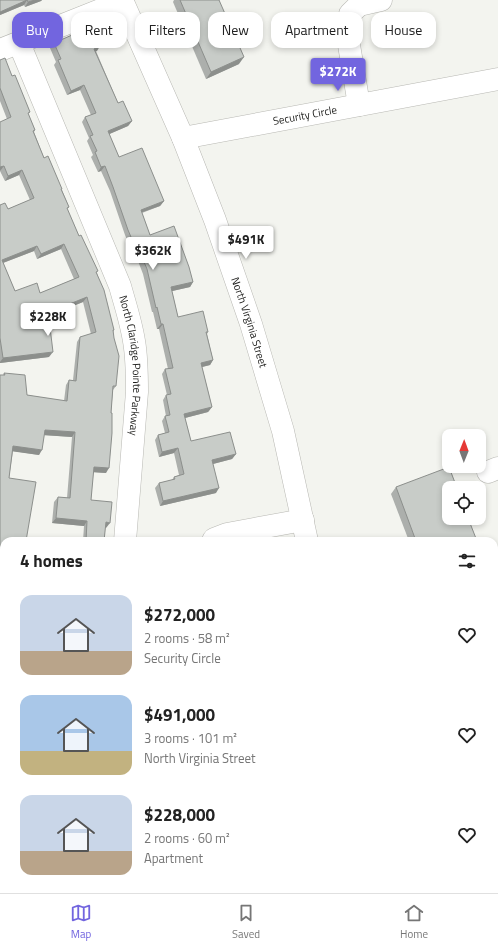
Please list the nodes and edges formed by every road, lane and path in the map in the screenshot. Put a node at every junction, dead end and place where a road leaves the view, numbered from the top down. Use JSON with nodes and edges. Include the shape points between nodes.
{"nodes":[{"id":1,"x":122,"y":0,"type":"edge"},
{"id":2,"x":381,"y":0,"type":"edge"},
{"id":3,"x":10,"y":46,"type":"edge"},
{"id":4,"x":498,"y":79,"type":"edge"},
{"id":5,"x":359,"y":105,"type":"junction"},
{"id":6,"x":183,"y":138,"type":"junction"},
{"id":7,"x":303,"y":520,"type":"junction"},
{"id":8,"x":125,"y":537,"type":"edge"},
{"id":9,"x":217,"y":537,"type":"edge"},
{"id":10,"x":306,"y":537,"type":"edge"}],
"edges":[{"from":1,"to":3,"type":"main road"},
{"from":1,"to":6,"type":"main road","name":"North Virginia Street"},
{"from":2,"to":5,"type":"main road","via":[[359,5],[350,14],[346,33]]},
{"from":3,"to":8,"type":"main road","name":"North Claridge Pointe Parkway","via":[[120,286],[130,319],[136,355],[137,392]]},
{"from":4,"to":5,"type":"main road","name":"Security Circle"},
{"from":5,"to":6,"type":"main road","name":"Security Circle"},
{"from":6,"to":7,"type":"main road","name":"North Virginia Street","via":[[251,324],[283,431]]},
{"from":7,"to":9,"type":"main road"},
{"from":7,"to":10,"type":"main road","name":"North Virginia Street"}]}
